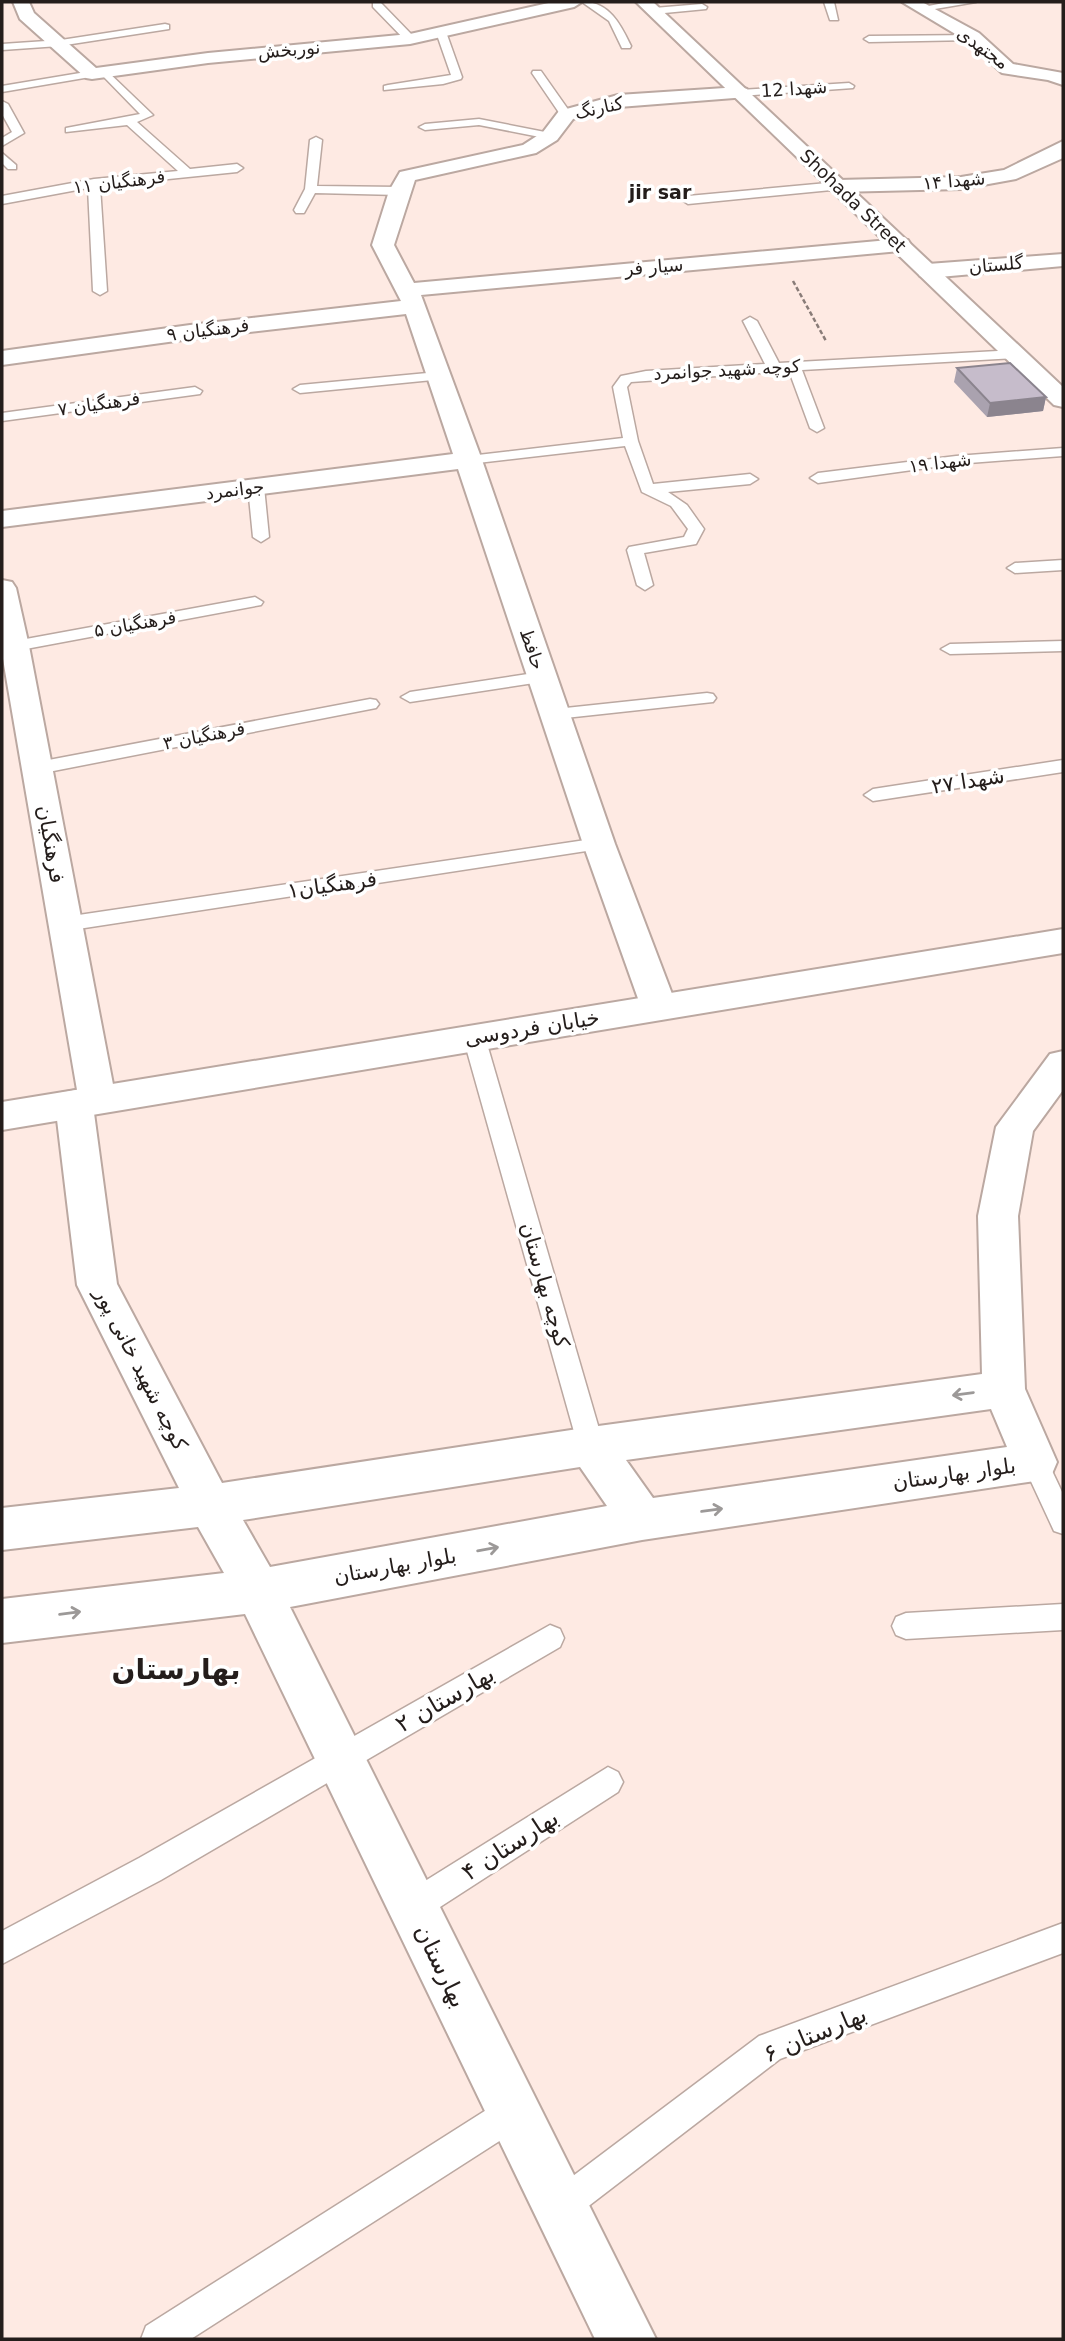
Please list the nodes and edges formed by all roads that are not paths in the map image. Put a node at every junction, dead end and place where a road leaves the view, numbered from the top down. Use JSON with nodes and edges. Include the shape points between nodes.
{"nodes":[{"id":1,"x":21,"y":2,"type":"edge"},
{"id":2,"x":574,"y":2,"type":"edge"},
{"id":3,"x":587,"y":2,"type":"edge"},
{"id":4,"x":830,"y":2,"type":"edge"},
{"id":5,"x":971,"y":2,"type":"edge"},
{"id":6,"x":377,"y":5,"type":"dead end"},
{"id":7,"x":917,"y":5,"type":"edge"},
{"id":8,"x":649,"y":6,"type":"edge"},
{"id":9,"x":702,"y":7,"type":"dead end"},
{"id":10,"x":834,"y":18,"type":"dead end"},
{"id":11,"x":165,"y":27,"type":"dead end"},
{"id":12,"x":441,"y":32,"type":"junction"},
{"id":13,"x":973,"y":37,"type":"junction"},
{"id":14,"x":410,"y":39,"type":"junction"},
{"id":15,"x":869,"y":39,"type":"dead end"},
{"id":16,"x":58,"y":42,"type":"junction"},
{"id":17,"x":626,"y":46,"type":"dead end"},
{"id":18,"x":2,"y":47,"type":"edge"},
{"id":19,"x":537,"y":73,"type":"dead end"},
{"id":20,"x":99,"y":74,"type":"junction"},
{"id":21,"x":1062,"y":79,"type":"edge"},
{"id":22,"x":849,"y":86,"type":"dead end"},
{"id":23,"x":388,"y":88,"type":"dead end"},
{"id":24,"x":2,"y":89,"type":"edge"},
{"id":25,"x":740,"y":93,"type":"junction"},
{"id":26,"x":2,"y":104,"type":"edge"},
{"id":27,"x":566,"y":115,"type":"junction"},
{"id":28,"x":129,"y":121,"type":"junction"},
{"id":29,"x":425,"y":127,"type":"dead end"},
{"id":30,"x":70,"y":130,"type":"dead end"},
{"id":31,"x":550,"y":136,"type":"junction"},
{"id":32,"x":316,"y":140,"type":"dead end"},
{"id":33,"x":2,"y":143,"type":"edge"},
{"id":34,"x":1063,"y":147,"type":"edge"},
{"id":35,"x":2,"y":156,"type":"edge"},
{"id":36,"x":12,"y":167,"type":"dead end"},
{"id":37,"x":237,"y":168,"type":"dead end"},
{"id":38,"x":187,"y":173,"type":"junction"},
{"id":39,"x":94,"y":183,"type":"junction"},
{"id":40,"x":838,"y":186,"type":"junction"},
{"id":41,"x":311,"y":189,"type":"junction"},
{"id":42,"x":399,"y":191,"type":"junction"},
{"id":43,"x":2,"y":200,"type":"edge"},
{"id":44,"x":688,"y":200,"type":"dead end"},
{"id":45,"x":300,"y":210,"type":"dead end"},
{"id":46,"x":900,"y":245,"type":"junction"},
{"id":47,"x":1063,"y":260,"type":"edge"},
{"id":48,"x":928,"y":271,"type":"junction"},
{"id":49,"x":100,"y":291,"type":"dead end"},
{"id":50,"x":411,"y":298,"type":"junction"},
{"id":51,"x":750,"y":321,"type":"dead end"},
{"id":52,"x":1016,"y":354,"type":"junction"},
{"id":53,"x":2,"y":358,"type":"edge"},
{"id":54,"x":794,"y":367,"type":"junction"},
{"id":55,"x":774,"y":368,"type":"junction"},
{"id":56,"x":438,"y":376,"type":"junction"},
{"id":57,"x":300,"y":390,"type":"dead end"},
{"id":58,"x":195,"y":391,"type":"dead end"},
{"id":59,"x":1063,"y":400,"type":"edge"},
{"id":60,"x":2,"y":417,"type":"edge"},
{"id":61,"x":817,"y":428,"type":"dead end"},
{"id":62,"x":631,"y":441,"type":"junction"},
{"id":63,"x":1063,"y":452,"type":"edge"},
{"id":64,"x":468,"y":460,"type":"junction"},
{"id":65,"x":818,"y":478,"type":"dead end"},
{"id":66,"x":750,"y":479,"type":"dead end"},
{"id":67,"x":256,"y":487,"type":"junction"},
{"id":68,"x":647,"y":489,"type":"junction"},
{"id":69,"x":2,"y":519,"type":"edge"},
{"id":70,"x":261,"y":537,"type":"dead end"},
{"id":71,"x":1063,"y":565,"type":"edge"},
{"id":72,"x":1015,"y":568,"type":"dead end"},
{"id":73,"x":645,"y":585,"type":"dead end"},
{"id":74,"x":2,"y":588,"type":"edge"},
{"id":75,"x":255,"y":602,"type":"dead end"},
{"id":76,"x":9,"y":630,"type":"edge"},
{"id":77,"x":1063,"y":646,"type":"edge"},
{"id":78,"x":950,"y":649,"type":"dead end"},
{"id":79,"x":541,"y":677,"type":"junction"},
{"id":80,"x":410,"y":697,"type":"dead end"},
{"id":81,"x":707,"y":698,"type":"dead end"},
{"id":82,"x":370,"y":704,"type":"dead end"},
{"id":83,"x":556,"y":714,"type":"junction"},
{"id":84,"x":1063,"y":766,"type":"edge"},
{"id":85,"x":38,"y":768,"type":"junction"},
{"id":86,"x":873,"y":795,"type":"dead end"},
{"id":87,"x":599,"y":844,"type":"junction"},
{"id":88,"x":65,"y":924,"type":"junction"},
{"id":89,"x":1063,"y":941,"type":"edge"},
{"id":90,"x":659,"y":1007,"type":"junction"},
{"id":91,"x":474,"y":1037,"type":"junction"},
{"id":92,"x":1063,"y":1064,"type":"edge"},
{"id":93,"x":86,"y":1102,"type":"junction"},
{"id":94,"x":2,"y":1116,"type":"edge"},
{"id":95,"x":1004,"y":1389,"type":"junction"},
{"id":96,"x":591,"y":1447,"type":"junction"},
{"id":97,"x":1035,"y":1462,"type":"junction"},
{"id":98,"x":210,"y":1505,"type":"junction"},
{"id":99,"x":642,"y":1520,"type":"junction"},
{"id":100,"x":1063,"y":1522,"type":"edge"},
{"id":101,"x":2,"y":1529,"type":"edge"},
{"id":102,"x":258,"y":1591,"type":"junction"},
{"id":103,"x":1063,"y":1617,"type":"edge"},
{"id":104,"x":2,"y":1621,"type":"edge"},
{"id":105,"x":906,"y":1626,"type":"dead end"},
{"id":106,"x":550,"y":1637,"type":"dead end"},
{"id":107,"x":339,"y":1760,"type":"junction"},
{"id":108,"x":608,"y":1782,"type":"dead end"},
{"id":109,"x":412,"y":1907,"type":"junction"},
{"id":110,"x":1063,"y":1938,"type":"edge"},
{"id":111,"x":2,"y":1948,"type":"edge"},
{"id":112,"x":514,"y":2112,"type":"junction"},
{"id":113,"x":561,"y":2206,"type":"junction"},
{"id":114,"x":159,"y":2339,"type":"edge"},
{"id":115,"x":626,"y":2339,"type":"edge"}],
"edges":[{"from":1,"to":16,"type":"street","via":[[26,15]]},
{"from":2,"to":12,"type":"street","name":"نوربخش"},
{"from":3,"to":17,"type":"lane","via":[[613,19]]},
{"from":4,"to":10,"type":"lane"},
{"from":5,"to":7,"type":"lane"},
{"from":6,"to":14,"type":"lane"},
{"from":7,"to":13,"type":"street","name":"مجتهدی"},
{"from":8,"to":9,"type":"lane"},
{"from":8,"to":25,"type":"street","name":"Shohada Street"},
{"from":11,"to":16,"type":"lane"},
{"from":12,"to":14,"type":"street","name":"نوربخش"},
{"from":12,"to":23,"type":"lane","via":[[457,77]]},
{"from":13,"to":15,"type":"lane"},
{"from":13,"to":21,"type":"street","name":"مجتهدی","via":[[1008,69]]},
{"from":14,"to":20,"type":"street","name":"نوربخش","via":[[208,58]]},
{"from":16,"to":18,"type":"lane"},
{"from":16,"to":20,"type":"street"},
{"from":19,"to":27,"type":"lane"},
{"from":20,"to":24,"type":"lane","name":"نوربخش"},
{"from":20,"to":28,"type":"lane","via":[[147,115]]},
{"from":22,"to":25,"type":"lane","name":"شهدا 12"},
{"from":25,"to":27,"type":"street","name":"کنارنگ","via":[[618,101]]},
{"from":25,"to":40,"type":"street","name":"Shohada Street"},
{"from":26,"to":33,"type":"lane","via":[[19,133]]},
{"from":27,"to":31,"type":"street","name":"کنارنگ"},
{"from":28,"to":30,"type":"lane"},
{"from":28,"to":38,"type":"lane"},
{"from":29,"to":31,"type":"lane","via":[[479,122]]},
{"from":31,"to":42,"type":"street","name":"کنارنگ","via":[[529,149],[407,176]]},
{"from":32,"to":41,"type":"lane"},
{"from":34,"to":40,"type":"street","name":"شهدا ۱۴","via":[[1009,174],[961,183]]},
{"from":35,"to":36,"type":"lane"},
{"from":37,"to":38,"type":"lane","name":"فرهنگیان ۱۱"},
{"from":38,"to":39,"type":"lane","name":"فرهنگیان ۱۱"},
{"from":39,"to":43,"type":"lane","name":"فرهنگیان ۱۱"},
{"from":39,"to":49,"type":"lane"},
{"from":40,"to":44,"type":"lane"},
{"from":40,"to":46,"type":"street","name":"Shohada Street"},
{"from":41,"to":42,"type":"lane"},
{"from":41,"to":45,"type":"lane"},
{"from":42,"to":50,"type":"street","name":"حافظ","via":[[383,244]]},
{"from":46,"to":48,"type":"street","name":"Shohada Street"},
{"from":46,"to":50,"type":"street","name":"سیار فر"},
{"from":47,"to":48,"type":"street","name":"گلستان"},
{"from":48,"to":52,"type":"street","name":"Shohada Street"},
{"from":50,"to":53,"type":"street","name":"فرهنگیان ۹"},
{"from":50,"to":56,"type":"street","name":"حافظ"},
{"from":51,"to":55,"type":"lane"},
{"from":52,"to":54,"type":"lane","name":"کوچه شهید جوانمرد"},
{"from":52,"to":59,"type":"street","name":"Shohada Street"},
{"from":54,"to":55,"type":"lane","name":"کوچه شهید جوانمرد"},
{"from":54,"to":61,"type":"lane"},
{"from":55,"to":62,"type":"lane","name":"کوچه شهید جوانمرد","via":[[646,374],[626,379],[620,387]]},
{"from":56,"to":57,"type":"lane"},
{"from":56,"to":64,"type":"street","name":"حافظ"},
{"from":58,"to":60,"type":"lane","name":"فرهنگیان ۷"},
{"from":62,"to":64,"type":"lane"},
{"from":62,"to":68,"type":"lane","name":"کوچه شهید جوانمرد"},
{"from":63,"to":65,"type":"lane","name":"شهدا ۱۹"},
{"from":64,"to":67,"type":"street","name":"جوانمرد"},
{"from":64,"to":79,"type":"street","name":"حافظ"},
{"from":66,"to":68,"type":"lane"},
{"from":67,"to":69,"type":"street","name":"جوانمرد"},
{"from":67,"to":70,"type":"lane"},
{"from":68,"to":73,"type":"lane","via":[[682,506],[696,528],[690,541],[635,550]]},
{"from":71,"to":72,"type":"lane"},
{"from":74,"to":76,"type":"street","name":"فرهنگیان"},
{"from":75,"to":76,"type":"lane","name":"فرهنگیان ۵"},
{"from":76,"to":85,"type":"street","name":"فرهنگیان"},
{"from":77,"to":78,"type":"lane"},
{"from":79,"to":80,"type":"lane"},
{"from":79,"to":83,"type":"street","name":"حافظ"},
{"from":81,"to":83,"type":"lane"},
{"from":82,"to":85,"type":"lane","name":"فرهنگیان ۳"},
{"from":83,"to":87,"type":"street","name":"حافظ"},
{"from":84,"to":86,"type":"lane","name":"۲۷ شهدا"},
{"from":85,"to":88,"type":"street","name":"فرهنگیان"},
{"from":87,"to":88,"type":"lane","name":"فرهنگیان۱"},
{"from":87,"to":90,"type":"street","name":"حافظ"},
{"from":88,"to":93,"type":"street","name":"فرهنگیان"},
{"from":89,"to":90,"type":"street","name":"خیابان فردوسی"},
{"from":90,"to":91,"type":"street","name":"خیابان فردوسی"},
{"from":91,"to":93,"type":"street","name":"خیابان فردوسی"},
{"from":91,"to":96,"type":"lane","name":"کوچه بهارستان"},
{"from":92,"to":95,"type":"street","via":[[1015,1127],[998,1216]]},
{"from":93,"to":94,"type":"street","name":"خیابان فردوسی"},
{"from":93,"to":98,"type":"street","name":"کوچه شهید خانی پور","via":[[97,1285]]},
{"from":95,"to":96,"type":"street","one_way":true},
{"from":95,"to":97,"type":"street","name":"بلوار بهارستان"},
{"from":96,"to":98,"type":"street"},
{"from":96,"to":99,"type":"street","name":"کوچه بهارستان"},
{"from":99,"to":97,"type":"street","name":"بلوار بهارستان","one_way":true},
{"from":97,"to":100,"type":"lane"},
{"from":98,"to":101,"type":"street"},
{"from":98,"to":102,"type":"street","name":"کوچه شهید خانی پور"},
{"from":102,"to":99,"type":"street","name":"بلوار بهارستان","one_way":true},
{"from":104,"to":102,"type":"street","name":"بلوار بهارستان","one_way":true},
{"from":102,"to":107,"type":"street","name":"بهارستان"},
{"from":103,"to":105,"type":"lane"},
{"from":106,"to":107,"type":"lane","name":"بهارستان ۲"},
{"from":107,"to":109,"type":"street","name":"بهارستان"},
{"from":107,"to":111,"type":"lane"},
{"from":108,"to":109,"type":"lane","name":"بهارستان ۴"},
{"from":109,"to":112,"type":"street","name":"بهارستان"},
{"from":110,"to":113,"type":"lane","name":"بهارستان ۶","via":[[770,2047]]},
{"from":112,"to":113,"type":"street","name":"بهارستان"},
{"from":112,"to":114,"type":"lane"},
{"from":113,"to":115,"type":"street","name":"بهارستان"}]}
